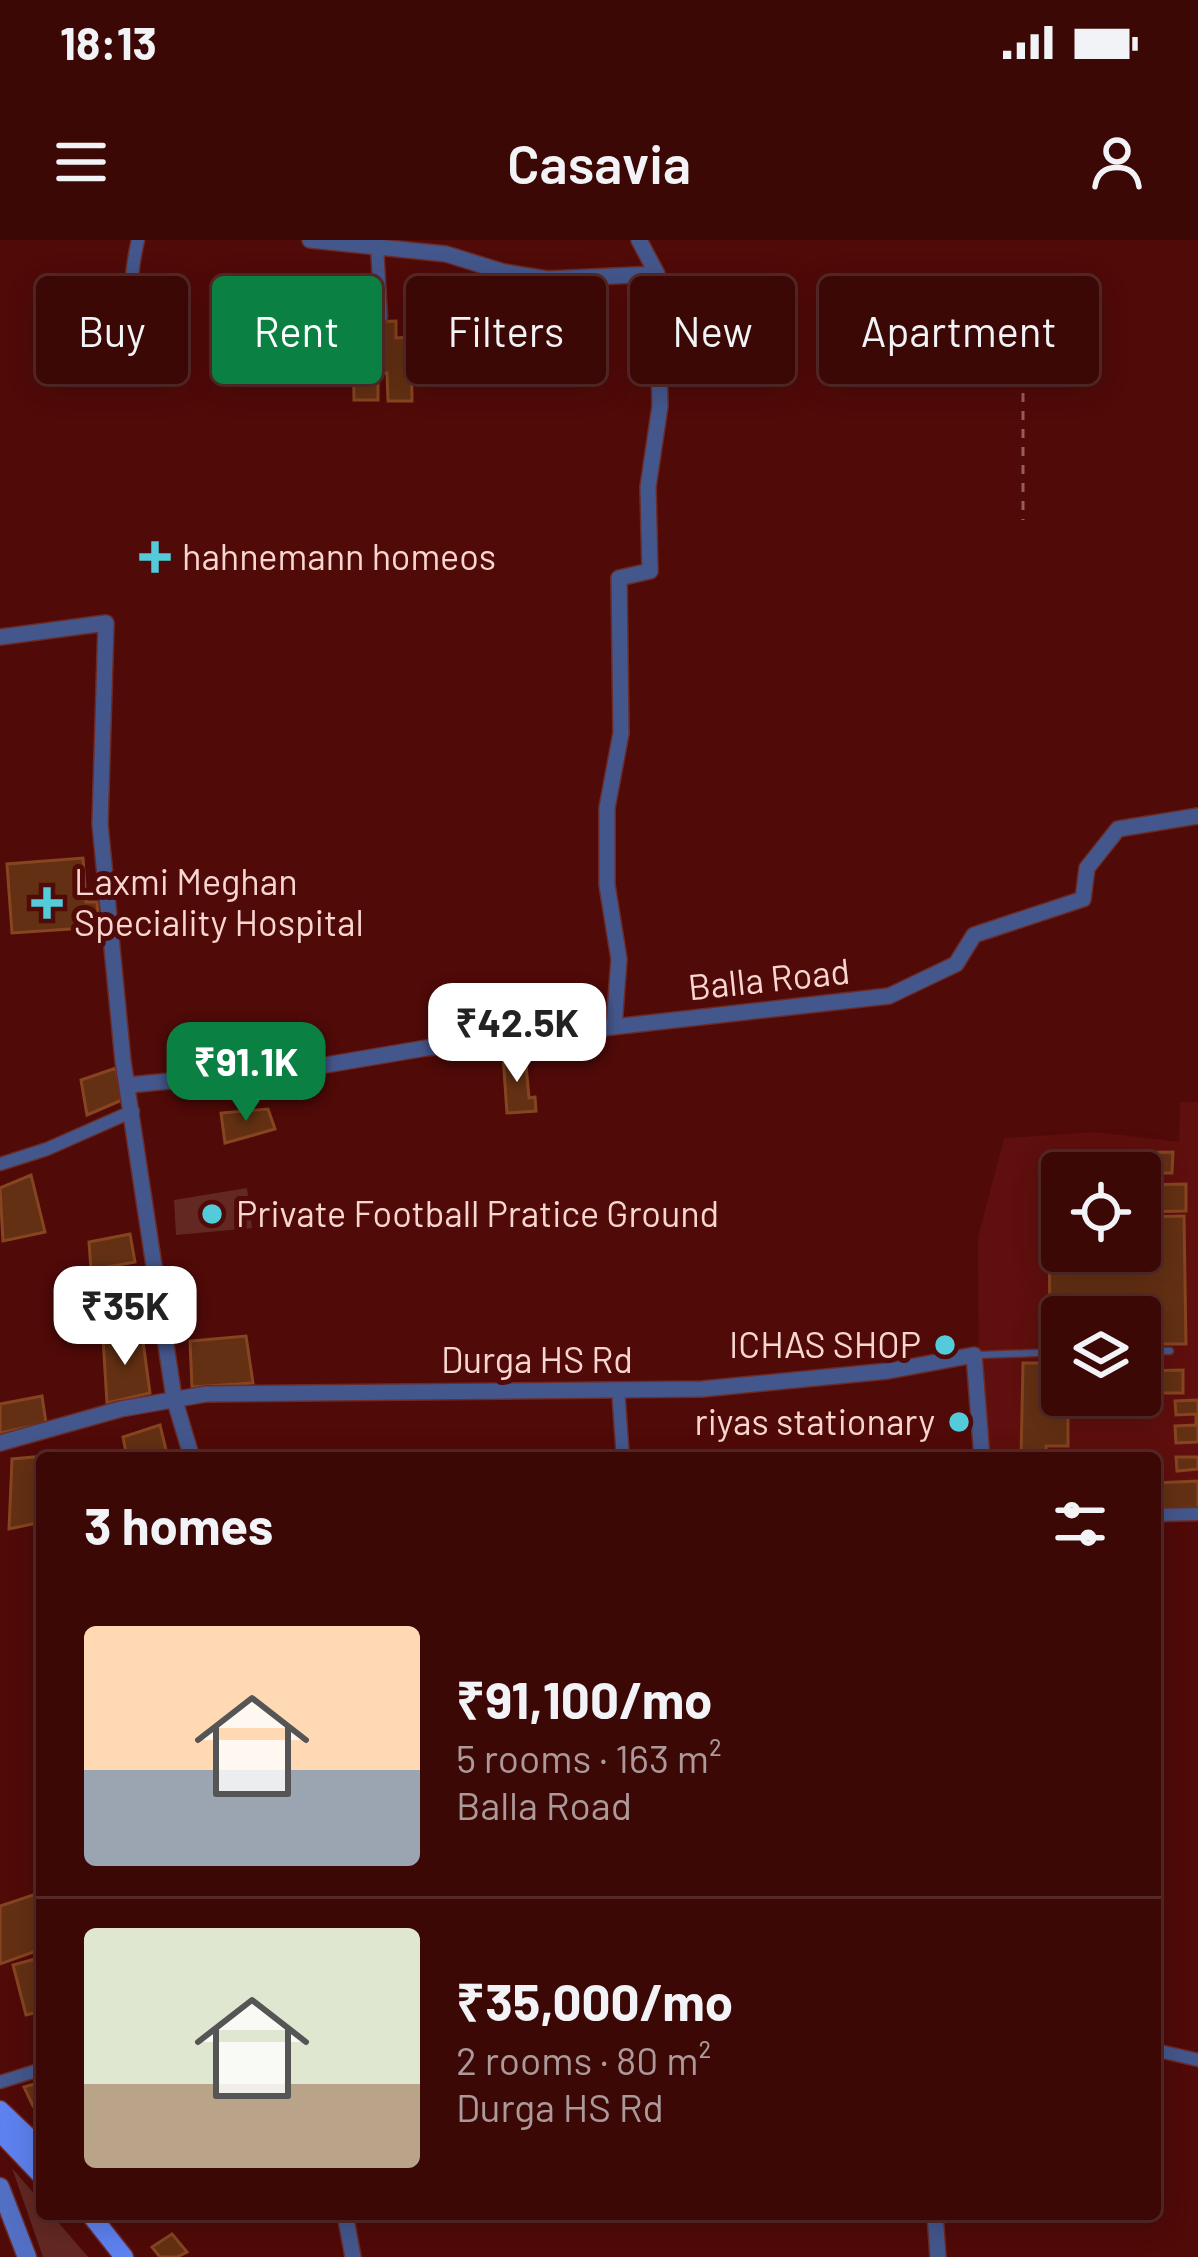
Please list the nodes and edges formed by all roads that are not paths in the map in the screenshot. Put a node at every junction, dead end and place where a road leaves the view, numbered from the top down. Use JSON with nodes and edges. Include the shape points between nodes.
{"nodes":[{"id":1,"x":138,"y":240,"type":"edge"},
{"id":2,"x":310,"y":240,"type":"edge"},
{"id":3,"x":639,"y":240,"type":"edge"},
{"id":4,"x":376,"y":246,"type":"junction"},
{"id":5,"x":657,"y":274,"type":"junction"},
{"id":6,"x":130,"y":276,"type":"edge"},
{"id":7,"x":378,"y":276,"type":"edge"},
{"id":8,"x":0,"y":637,"type":"edge"},
{"id":9,"x":1198,"y":816,"type":"edge"},
{"id":10,"x":614,"y":1027,"type":"junction"},
{"id":11,"x":129,"y":1085,"type":"junction"},
{"id":12,"x":133,"y":1111,"type":"junction"},
{"id":13,"x":0,"y":1163,"type":"edge"},
{"id":14,"x":1161,"y":1351,"type":"edge"},
{"id":15,"x":1170,"y":1351,"type":"dead end"},
{"id":16,"x":1041,"y":1353,"type":"edge"},
{"id":17,"x":974,"y":1355,"type":"junction"},
{"id":18,"x":618,"y":1389,"type":"junction"},
{"id":19,"x":174,"y":1398,"type":"junction"},
{"id":20,"x":0,"y":1443,"type":"edge"},
{"id":21,"x":190,"y":1452,"type":"edge"},
{"id":22,"x":623,"y":1452,"type":"edge"},
{"id":23,"x":982,"y":1452,"type":"edge"},
{"id":24,"x":1198,"y":1514,"type":"edge"},
{"id":25,"x":1161,"y":1516,"type":"edge"},
{"id":26,"x":1161,"y":2051,"type":"edge"},
{"id":27,"x":1198,"y":2060,"type":"edge"},
{"id":28,"x":36,"y":2070,"type":"edge"},
{"id":29,"x":0,"y":2082,"type":"edge"},
{"id":30,"x":0,"y":2110,"type":"edge"},
{"id":31,"x":0,"y":2132,"type":"edge"},
{"id":32,"x":36,"y":2144,"type":"edge"},
{"id":33,"x":36,"y":2170,"type":"edge"},
{"id":34,"x":1,"y":2194,"type":"edge"},
{"id":35,"x":95,"y":2220,"type":"edge"},
{"id":36,"x":346,"y":2220,"type":"edge"},
{"id":37,"x":935,"y":2220,"type":"edge"},
{"id":38,"x":28,"y":2257,"type":"edge"},
{"id":39,"x":124,"y":2257,"type":"edge"},
{"id":40,"x":353,"y":2257,"type":"edge"},
{"id":41,"x":938,"y":2257,"type":"edge"}],
"edges":[{"from":1,"to":6,"type":"street"},
{"from":2,"to":4,"type":"street"},
{"from":3,"to":5,"type":"street"},
{"from":4,"to":5,"type":"street","via":[[547,279]]},
{"from":4,"to":7,"type":"street"},
{"from":5,"to":10,"type":"street","via":[[650,571],[620,578],[621,734],[607,808],[619,959]]},
{"from":8,"to":11,"type":"street","via":[[106,623],[100,824]]},
{"from":9,"to":10,"type":"street","name":"Balla Road","via":[[1118,829],[1087,868],[1083,899],[974,935],[956,964],[889,996]]},
{"from":10,"to":11,"type":"street","name":"Balla Road"},
{"from":11,"to":12,"type":"street"},
{"from":12,"to":13,"type":"street"},
{"from":12,"to":19,"type":"street"},
{"from":14,"to":15,"type":"lane"},
{"from":16,"to":17,"type":"lane"},
{"from":17,"to":18,"type":"street","name":"Durga HS Rd","via":[[800,1382]]},
{"from":17,"to":23,"type":"street"},
{"from":18,"to":19,"type":"street","name":"Durga HS Rd"},
{"from":18,"to":22,"type":"street"},
{"from":19,"to":20,"type":"street","name":"Durga HS Rd"},
{"from":19,"to":21,"type":"street"},
{"from":24,"to":25,"type":"street"},
{"from":26,"to":27,"type":"street"},
{"from":28,"to":29,"type":"street"},
{"from":30,"to":32,"type":"main road"},
{"from":31,"to":33,"type":"main road"},
{"from":34,"to":38,"type":"main road"},
{"from":35,"to":39,"type":"main road"},
{"from":36,"to":40,"type":"street"},
{"from":37,"to":41,"type":"street"}]}
